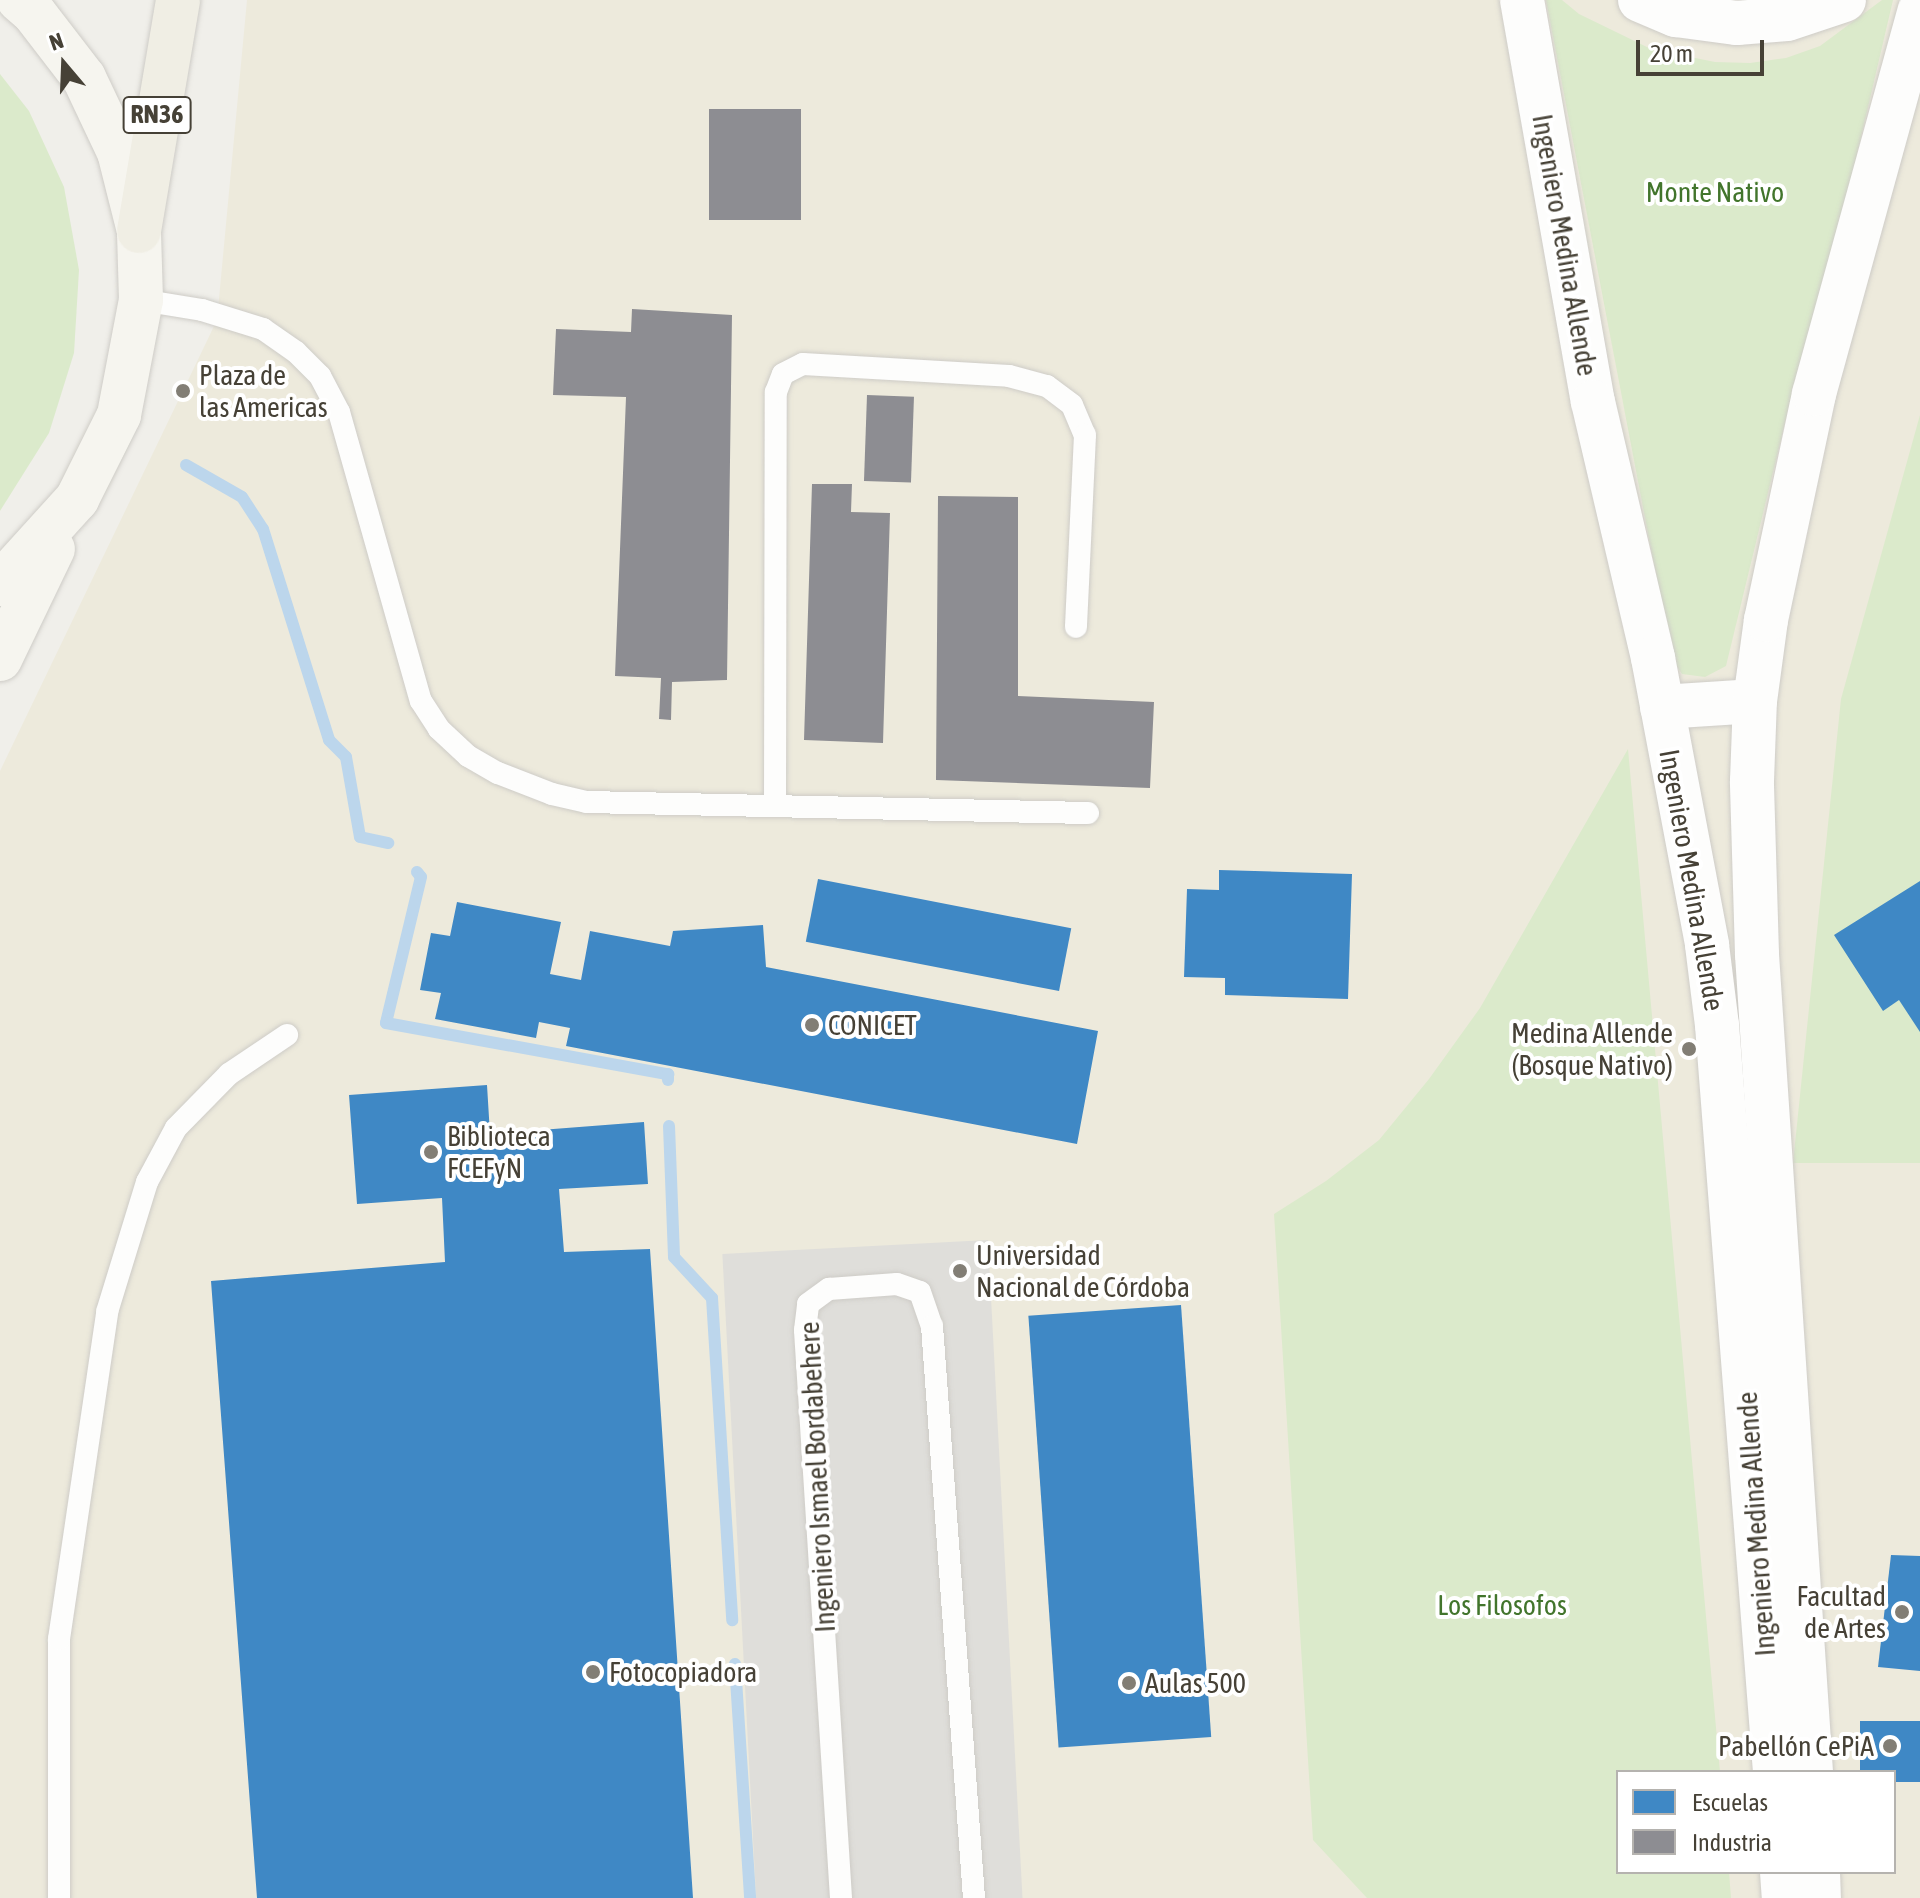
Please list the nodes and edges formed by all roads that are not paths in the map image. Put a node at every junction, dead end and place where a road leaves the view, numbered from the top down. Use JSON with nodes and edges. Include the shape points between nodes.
{"nodes":[{"id":1,"x":19,"y":0,"type":"edge"},
{"id":2,"x":178,"y":0,"type":"edge"},
{"id":3,"x":1522,"y":0,"type":"edge"},
{"id":4,"x":1640,"y":0,"type":"edge"},
{"id":5,"x":1844,"y":0,"type":"edge"},
{"id":6,"x":1920,"y":10,"type":"edge"},
{"id":7,"x":139,"y":231,"type":"junction"},
{"id":8,"x":141,"y":300,"type":"junction"},
{"id":9,"x":77,"y":499,"type":"junction"},
{"id":10,"x":0,"y":584,"type":"edge"},
{"id":11,"x":1076,"y":627,"type":"dead end"},
{"id":12,"x":0,"y":659,"type":"edge"},
{"id":13,"x":1755,"y":701,"type":"junction"},
{"id":14,"x":1662,"y":707,"type":"junction"},
{"id":15,"x":775,"y":805,"type":"junction"},
{"id":16,"x":1088,"y":813,"type":"dead end"},
{"id":17,"x":287,"y":1035,"type":"dead end"},
{"id":18,"x":1775,"y":1770,"type":"edge"},
{"id":19,"x":1811,"y":1770,"type":"edge"},
{"id":20,"x":1782,"y":1874,"type":"edge"},
{"id":21,"x":1818,"y":1874,"type":"edge"},
{"id":22,"x":59,"y":1898,"type":"edge"},
{"id":23,"x":841,"y":1898,"type":"edge"},
{"id":24,"x":974,"y":1898,"type":"edge"},
{"id":25,"x":1784,"y":1898,"type":"edge"},
{"id":26,"x":1819,"y":1898,"type":"edge"}],
"edges":[{"from":1,"to":7,"type":"main road","number":"RN36","via":[[84,78],[119,152]]},
{"from":2,"to":7,"type":"main road","number":"RN36"},
{"from":3,"to":14,"type":"street","name":"Ingeniero Medina Allende","via":[[1593,402]]},
{"from":4,"to":5,"type":"street","via":[[1676,15],[1737,23],[1787,19]]},
{"from":6,"to":13,"type":"street","name":"Ingeniero Medina Allende","via":[[1814,394],[1766,620]]},
{"from":7,"to":8,"type":"main road","number":"RN36"},
{"from":8,"to":9,"type":"main road","number":"RN36","via":[[119,415]]},
{"from":8,"to":15,"type":"lane","via":[[202,310],[263,329],[320,376],[339,412],[421,701],[439,729],[468,756],[538,789],[587,802]]},
{"from":9,"to":10,"type":"main road","number":"RN36"},
{"from":9,"to":12,"type":"main road","number":"RN36"},
{"from":11,"to":15,"type":"lane","via":[[1085,435],[1072,405],[1047,386],[1009,376],[803,364],[783,374],[776,392]]},
{"from":13,"to":14,"type":"street"},
{"from":13,"to":19,"type":"street","name":"Ingeniero Medina Allende","via":[[1757,967]]},
{"from":14,"to":18,"type":"street","name":"Ingeniero Medina Allende","via":[[1717,1025]]},
{"from":15,"to":16,"type":"lane"},
{"from":17,"to":22,"type":"lane","via":[[229,1074],[176,1128],[147,1182],[107,1312],[59,1639]]},
{"from":20,"to":25,"type":"street"},
{"from":21,"to":26,"type":"street"},
{"from":23,"to":24,"type":"lane","name":"Ingeniero Ismael Bordabehere","via":[[805,1330],[808,1304],[829,1289],[897,1284],[920,1292],[932,1326]]}]}
